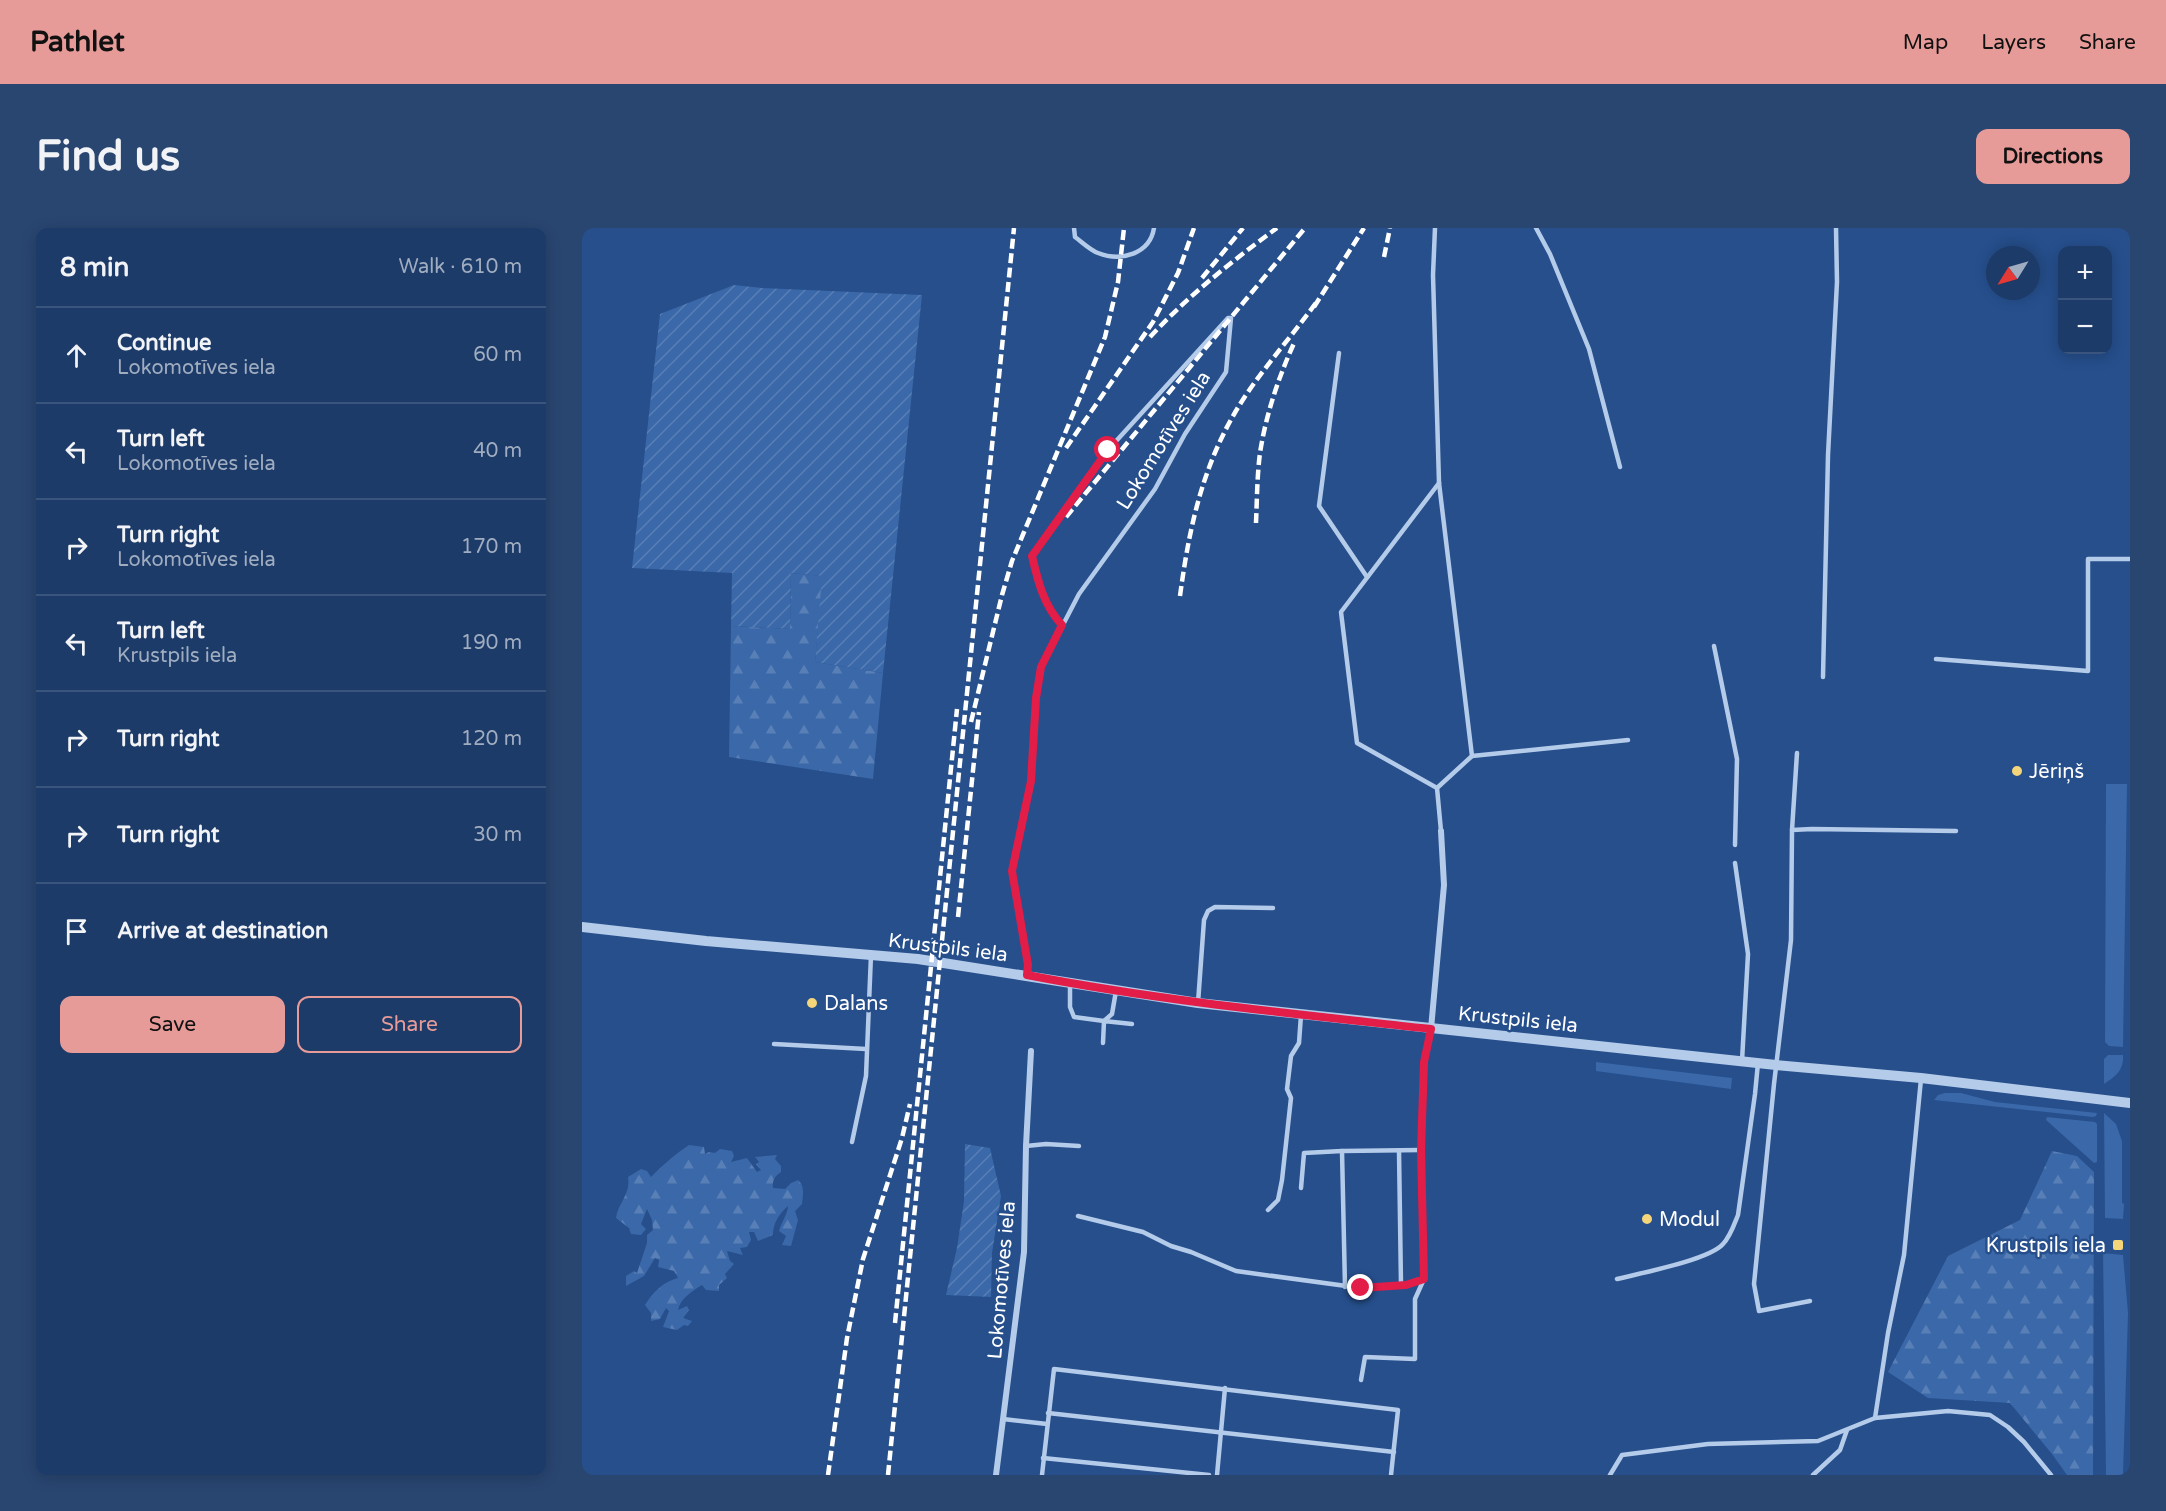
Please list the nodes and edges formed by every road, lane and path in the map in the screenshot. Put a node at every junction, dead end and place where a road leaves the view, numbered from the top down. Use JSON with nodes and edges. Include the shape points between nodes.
{"nodes":[{"id":1,"x":1074,"y":228,"type":"edge"},
{"id":2,"x":1154,"y":228,"type":"edge"},
{"id":3,"x":1435,"y":228,"type":"edge"},
{"id":4,"x":1536,"y":228,"type":"edge"},
{"id":5,"x":1836,"y":228,"type":"edge"},
{"id":6,"x":1339,"y":353,"type":"dead end"},
{"id":7,"x":1620,"y":466,"type":"dead end"},
{"id":8,"x":1439,"y":483,"type":"junction"},
{"id":9,"x":2130,"y":559,"type":"edge"},
{"id":10,"x":1367,"y":577,"type":"junction"},
{"id":11,"x":1062,"y":625,"type":"junction"},
{"id":12,"x":1714,"y":646,"type":"dead end"},
{"id":13,"x":1936,"y":659,"type":"dead end"},
{"id":14,"x":1823,"y":677,"type":"dead end"},
{"id":15,"x":1628,"y":740,"type":"dead end"},
{"id":16,"x":1797,"y":753,"type":"dead end"},
{"id":17,"x":1472,"y":756,"type":"junction"},
{"id":18,"x":1437,"y":788,"type":"junction"},
{"id":19,"x":1792,"y":830,"type":"junction"},
{"id":20,"x":1441,"y":831,"type":"joint"},
{"id":21,"x":1956,"y":831,"type":"dead end"},
{"id":22,"x":1735,"y":845,"type":"dead end"},
{"id":23,"x":1735,"y":863,"type":"dead end"},
{"id":24,"x":1273,"y":908,"type":"dead end"},
{"id":25,"x":582,"y":927,"type":"edge"},
{"id":26,"x":871,"y":955,"type":"junction"},
{"id":27,"x":1027,"y":975,"type":"junction"},
{"id":28,"x":1071,"y":984,"type":"junction"},
{"id":29,"x":1116,"y":991,"type":"junction"},
{"id":30,"x":1198,"y":1003,"type":"junction"},
{"id":31,"x":1301,"y":1015,"type":"junction"},
{"id":32,"x":1104,"y":1021,"type":"junction"},
{"id":33,"x":1132,"y":1024,"type":"dead end"},
{"id":34,"x":1431,"y":1029,"type":"junction"},
{"id":35,"x":1102,"y":1043,"type":"dead end"},
{"id":36,"x":774,"y":1044,"type":"dead end"},
{"id":37,"x":866,"y":1048,"type":"junction"},
{"id":38,"x":1031,"y":1051,"type":"dead end"},
{"id":39,"x":1742,"y":1061,"type":"junction"},
{"id":40,"x":1758,"y":1063,"type":"junction"},
{"id":41,"x":1776,"y":1065,"type":"junction"},
{"id":42,"x":1921,"y":1078,"type":"junction"},
{"id":43,"x":2130,"y":1103,"type":"edge"},
{"id":44,"x":852,"y":1142,"type":"dead end"},
{"id":45,"x":1026,"y":1146,"type":"junction"},
{"id":46,"x":1079,"y":1146,"type":"dead end"},
{"id":47,"x":1421,"y":1150,"type":"junction"},
{"id":48,"x":1342,"y":1151,"type":"junction"},
{"id":49,"x":1400,"y":1151,"type":"junction"},
{"id":50,"x":1301,"y":1188,"type":"dead end"},
{"id":51,"x":1268,"y":1210,"type":"dead end"},
{"id":52,"x":1078,"y":1216,"type":"dead end"},
{"id":53,"x":1424,"y":1279,"type":"junction"},
{"id":54,"x":1617,"y":1279,"type":"dead end"},
{"id":55,"x":1401,"y":1285,"type":"junction"},
{"id":56,"x":1345,"y":1287,"type":"junction"},
{"id":57,"x":1810,"y":1300,"type":"dead end"},
{"id":58,"x":1361,"y":1380,"type":"dead end"},
{"id":59,"x":1225,"y":1388,"type":"junction"},
{"id":60,"x":1048,"y":1413,"type":"junction"},
{"id":61,"x":1875,"y":1418,"type":"junction"},
{"id":62,"x":1003,"y":1419,"type":"junction"},
{"id":63,"x":1047,"y":1424,"type":"junction"},
{"id":64,"x":1848,"y":1430,"type":"junction"},
{"id":65,"x":1220,"y":1432,"type":"junction"},
{"id":66,"x":1394,"y":1452,"type":"junction"},
{"id":67,"x":1043,"y":1458,"type":"junction"},
{"id":68,"x":996,"y":1475,"type":"edge"},
{"id":69,"x":1041,"y":1475,"type":"edge"},
{"id":70,"x":1209,"y":1475,"type":"edge"},
{"id":71,"x":1217,"y":1475,"type":"edge"},
{"id":72,"x":1391,"y":1475,"type":"edge"},
{"id":73,"x":1610,"y":1475,"type":"edge"},
{"id":74,"x":1813,"y":1475,"type":"edge"},
{"id":75,"x":2051,"y":1475,"type":"edge"}],
"edges":[{"from":1,"to":2,"type":"lane","via":[[1075,237],[1098,253],[1122,257],[1138,252],[1153,238]]},
{"from":3,"to":8,"type":"lane"},
{"from":4,"to":7,"type":"lane","via":[[1589,350]]},
{"from":5,"to":14,"type":"lane"},
{"from":6,"to":10,"type":"lane","via":[[1319,506]]},
{"from":8,"to":10,"type":"lane"},
{"from":8,"to":17,"type":"lane"},
{"from":9,"to":13,"type":"lane","via":[[2088,560],[2088,671]]},
{"from":10,"to":18,"type":"lane","via":[[1341,612],[1357,743]]},
{"from":11,"to":11,"type":"lane","name":"Lokomotīves iela","via":[[1078,594],[1155,489],[1226,372],[1231,318],[1108,450],[1032,556],[1038,584],[1052,614]]},
{"from":11,"to":27,"type":"lane","name":"Lokomotīves iela","via":[[1041,667],[1031,781],[1012,871]]},
{"from":12,"to":22,"type":"lane","via":[[1737,759]]},
{"from":15,"to":17,"type":"lane"},
{"from":16,"to":19,"type":"lane"},
{"from":17,"to":18,"type":"lane"},
{"from":18,"to":20,"type":"lane"},
{"from":19,"to":21,"type":"lane"},
{"from":19,"to":41,"type":"lane","via":[[1791,940]]},
{"from":20,"to":34,"type":"street","via":[[1444,885]]},
{"from":23,"to":39,"type":"lane","via":[[1748,954]]},
{"from":24,"to":30,"type":"lane","via":[[1215,906],[1208,911],[1204,920]]},
{"from":25,"to":26,"type":"street","name":"Krustpils iela"},
{"from":26,"to":27,"type":"street","name":"Krustpils iela"},
{"from":26,"to":37,"type":"lane"},
{"from":27,"to":28,"type":"street","name":"Krustpils iela"},
{"from":28,"to":29,"type":"street","name":"Krustpils iela"},
{"from":28,"to":32,"type":"lane","via":[[1070,1007],[1074,1017]]},
{"from":29,"to":30,"type":"street","name":"Krustpils iela"},
{"from":29,"to":32,"type":"lane","via":[[1112,1014]]},
{"from":30,"to":31,"type":"street","name":"Krustpils iela"},
{"from":31,"to":34,"type":"street","name":"Krustpils iela"},
{"from":31,"to":51,"type":"lane","via":[[1299,1043],[1291,1056],[1287,1089],[1291,1098],[1282,1180],[1278,1200]]},
{"from":32,"to":33,"type":"lane"},
{"from":32,"to":35,"type":"lane"},
{"from":34,"to":39,"type":"street","name":"Krustpils iela"},
{"from":34,"to":47,"type":"street","via":[[1424,1062]]},
{"from":36,"to":37,"type":"lane"},
{"from":37,"to":44,"type":"lane","via":[[866,1076]]},
{"from":38,"to":45,"type":"street","name":"Lokomotīves iela"},
{"from":39,"to":40,"type":"street","name":"Krustpils iela"},
{"from":40,"to":41,"type":"street","name":"Krustpils iela"},
{"from":40,"to":54,"type":"lane","via":[[1738,1215],[1723,1245],[1705,1255]]},
{"from":41,"to":42,"type":"street","name":"Krustpils iela"},
{"from":41,"to":57,"type":"lane","via":[[1754,1284],[1759,1311]]},
{"from":42,"to":43,"type":"street","name":"Krustpils iela"},
{"from":42,"to":61,"type":"lane","via":[[1904,1255]]},
{"from":45,"to":46,"type":"lane"},
{"from":45,"to":62,"type":"street","name":"Lokomotīves iela","via":[[1024,1252]]},
{"from":47,"to":49,"type":"lane"},
{"from":47,"to":53,"type":"street"},
{"from":48,"to":49,"type":"lane"},
{"from":48,"to":50,"type":"lane","via":[[1304,1153]]},
{"from":48,"to":56,"type":"lane"},
{"from":49,"to":55,"type":"lane"},
{"from":52,"to":56,"type":"lane","via":[[1143,1232],[1236,1272]]},
{"from":53,"to":55,"type":"lane"},
{"from":53,"to":58,"type":"lane","via":[[1416,1299],[1415,1359],[1365,1357]]},
{"from":55,"to":56,"type":"lane"},
{"from":59,"to":60,"type":"lane","via":[[1054,1369]]},
{"from":59,"to":65,"type":"lane"},
{"from":59,"to":66,"type":"lane","via":[[1398,1410]]},
{"from":60,"to":63,"type":"lane"},
{"from":60,"to":65,"type":"lane"},
{"from":61,"to":64,"type":"lane"},
{"from":61,"to":75,"type":"lane","via":[[1948,1411],[1990,1415],[2024,1442]]},
{"from":62,"to":63,"type":"lane"},
{"from":62,"to":68,"type":"street","name":"Lokomotīves iela"},
{"from":63,"to":67,"type":"lane"},
{"from":64,"to":73,"type":"lane","via":[[1818,1441],[1708,1444],[1622,1455]]},
{"from":64,"to":74,"type":"lane","via":[[1840,1450]]},
{"from":65,"to":66,"type":"lane"},
{"from":65,"to":71,"type":"lane"},
{"from":66,"to":72,"type":"lane"},
{"from":67,"to":69,"type":"lane"},
{"from":67,"to":70,"type":"lane"}]}
